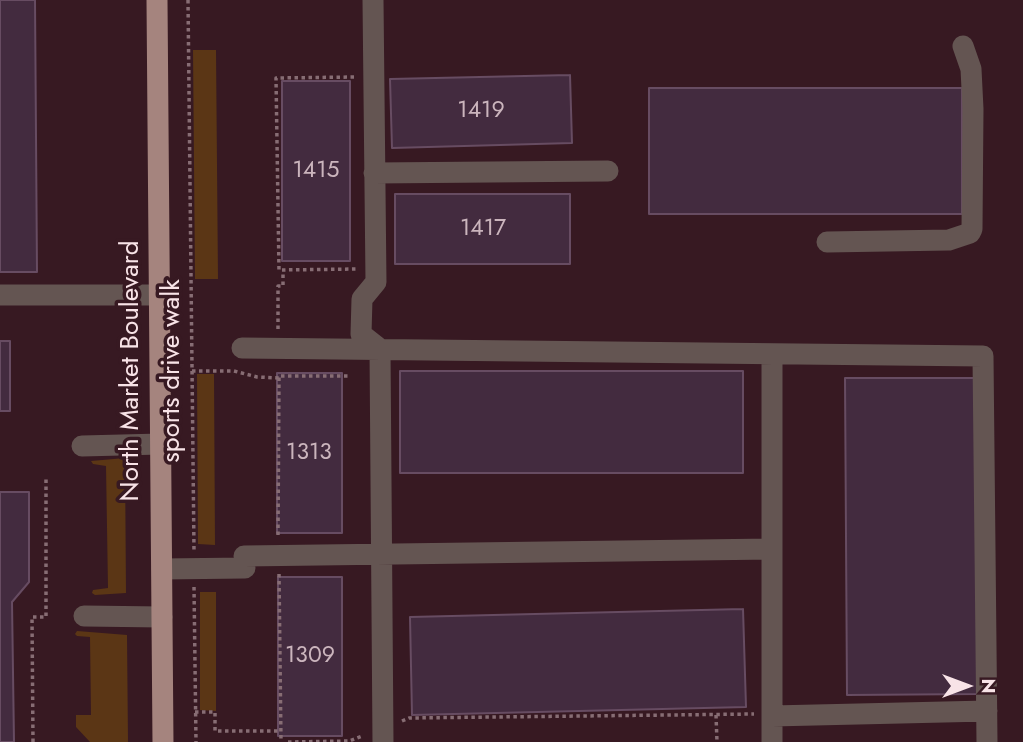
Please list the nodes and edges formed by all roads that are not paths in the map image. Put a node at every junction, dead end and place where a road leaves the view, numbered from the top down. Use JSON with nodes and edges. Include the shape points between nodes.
{"nodes":[{"id":1,"x":158,"y":0,"type":"edge"},
{"id":2,"x":373,"y":0,"type":"edge"},
{"id":3,"x":964,"y":46,"type":"dead end"},
{"id":4,"x":608,"y":171,"type":"dead end"},
{"id":5,"x":374,"y":173,"type":"junction"},
{"id":6,"x":827,"y":242,"type":"dead end"},
{"id":7,"x":0,"y":295,"type":"edge"},
{"id":8,"x":160,"y":295,"type":"junction"},
{"id":9,"x":242,"y":348,"type":"dead end"},
{"id":10,"x":380,"y":349,"type":"junction"},
{"id":11,"x":772,"y":354,"type":"junction"},
{"id":12,"x":161,"y":444,"type":"junction"},
{"id":13,"x":82,"y":446,"type":"dead end"},
{"id":14,"x":772,"y":549,"type":"junction"},
{"id":15,"x":382,"y":555,"type":"junction"},
{"id":16,"x":162,"y":569,"type":"junction"},
{"id":17,"x":84,"y":616,"type":"dead end"},
{"id":18,"x":162,"y":617,"type":"junction"},
{"id":19,"x":987,"y":711,"type":"junction"},
{"id":20,"x":772,"y":713,"type":"junction"},
{"id":21,"x":383,"y":735,"type":"edge"},
{"id":22,"x":163,"y":742,"type":"edge"},
{"id":23,"x":772,"y":742,"type":"edge"},
{"id":24,"x":987,"y":742,"type":"edge"}],
"edges":[{"from":1,"to":8,"type":"main road","name":"North Market Boulevard"},
{"from":2,"to":5,"type":"lane"},
{"from":3,"to":6,"type":"lane","via":[[971,69],[973,109],[970,233],[949,240]]},
{"from":4,"to":5,"type":"lane"},
{"from":5,"to":10,"type":"lane","via":[[376,282],[362,299],[361,334]]},
{"from":7,"to":8,"type":"lane"},
{"from":8,"to":12,"type":"main road","name":"North Market Boulevard"},
{"from":9,"to":10,"type":"lane"},
{"from":10,"to":11,"type":"lane"},
{"from":10,"to":15,"type":"lane"},
{"from":11,"to":14,"type":"lane"},
{"from":11,"to":19,"type":"lane","via":[[983,356]]},
{"from":12,"to":13,"type":"lane"},
{"from":12,"to":16,"type":"main road","name":"North Market Boulevard"},
{"from":14,"to":15,"type":"lane"},
{"from":14,"to":20,"type":"lane"},
{"from":15,"to":16,"type":"lane","via":[[279,556],[194,569]]},
{"from":15,"to":21,"type":"lane"},
{"from":16,"to":18,"type":"main road","name":"North Market Boulevard"},
{"from":17,"to":18,"type":"lane"},
{"from":18,"to":22,"type":"main road","name":"North Market Boulevard"},
{"from":19,"to":20,"type":"lane"},
{"from":19,"to":24,"type":"lane"},
{"from":20,"to":23,"type":"lane"}]}
